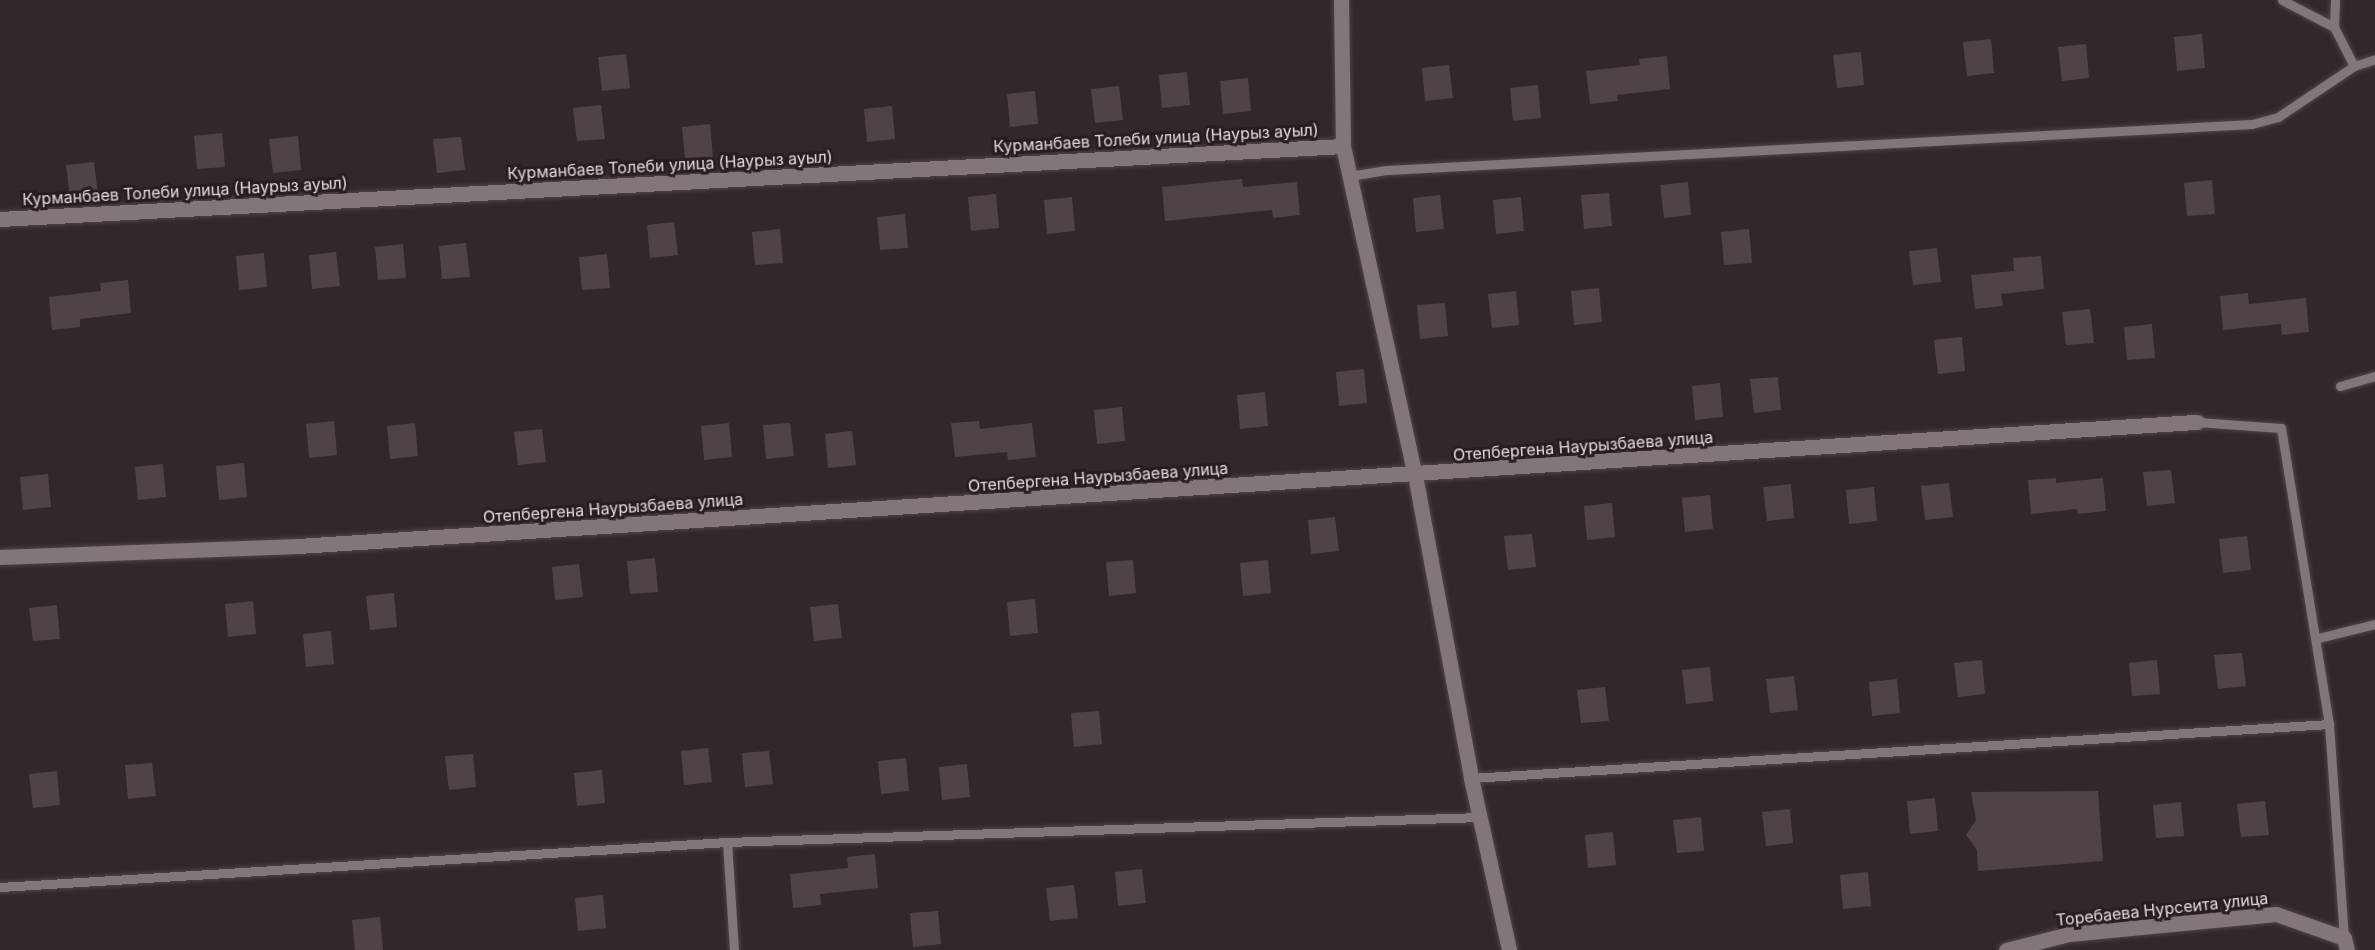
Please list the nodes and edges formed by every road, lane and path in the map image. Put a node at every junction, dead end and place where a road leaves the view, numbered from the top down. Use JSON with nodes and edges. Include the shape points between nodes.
{"nodes":[{"id":1,"x":1341,"y":0,"type":"edge"},
{"id":2,"x":2282,"y":0,"type":"edge"},
{"id":3,"x":2335,"y":0,"type":"edge"},
{"id":4,"x":2334,"y":27,"type":"junction"},
{"id":5,"x":2375,"y":59,"type":"edge"},
{"id":6,"x":2354,"y":66,"type":"junction"},
{"id":7,"x":1343,"y":146,"type":"junction"},
{"id":8,"x":1349,"y":176,"type":"junction"},
{"id":9,"x":0,"y":219,"type":"edge"},
{"id":10,"x":2375,"y":376,"type":"edge"},
{"id":11,"x":2340,"y":386,"type":"dead end"},
{"id":12,"x":2197,"y":422,"type":"joint"},
{"id":13,"x":1415,"y":475,"type":"junction"},
{"id":14,"x":0,"y":556,"type":"edge"},
{"id":15,"x":2375,"y":624,"type":"edge"},
{"id":16,"x":2318,"y":638,"type":"junction"},
{"id":17,"x":2329,"y":724,"type":"junction"},
{"id":18,"x":1471,"y":778,"type":"junction"},
{"id":19,"x":1482,"y":817,"type":"junction"},
{"id":20,"x":727,"y":842,"type":"junction"},
{"id":21,"x":0,"y":887,"type":"edge"},
{"id":22,"x":2345,"y":944,"type":"edge"},
{"id":23,"x":734,"y":950,"type":"edge"},
{"id":24,"x":1509,"y":950,"type":"edge"},
{"id":25,"x":2006,"y":950,"type":"edge"}],
"edges":[{"from":1,"to":7,"type":"street"},
{"from":2,"to":4,"type":"lane"},
{"from":3,"to":4,"type":"lane"},
{"from":4,"to":6,"type":"lane"},
{"from":5,"to":6,"type":"lane"},
{"from":6,"to":8,"type":"lane","via":[[2278,117],[2252,124],[1387,170]]},
{"from":7,"to":8,"type":"street"},
{"from":7,"to":9,"type":"street","name":"Курманбаев Толеби улица (Наурыз ауыл)"},
{"from":8,"to":13,"type":"street"},
{"from":10,"to":11,"type":"lane"},
{"from":12,"to":13,"type":"street","name":"Отепбергена Наурызбаева улица"},
{"from":12,"to":16,"type":"lane","via":[[2281,428]]},
{"from":13,"to":14,"type":"street","name":"Отепбергена Наурызбаева улица","via":[[298,546]]},
{"from":13,"to":18,"type":"street"},
{"from":15,"to":16,"type":"lane"},
{"from":16,"to":17,"type":"lane"},
{"from":17,"to":18,"type":"lane"},
{"from":17,"to":22,"type":"lane"},
{"from":18,"to":19,"type":"street"},
{"from":19,"to":20,"type":"lane"},
{"from":19,"to":24,"type":"street"},
{"from":20,"to":21,"type":"lane"},
{"from":20,"to":23,"type":"lane"},
{"from":22,"to":25,"type":"street","name":"Торебаева Нурсеита улица","via":[[2276,914],[2068,934]]}]}
